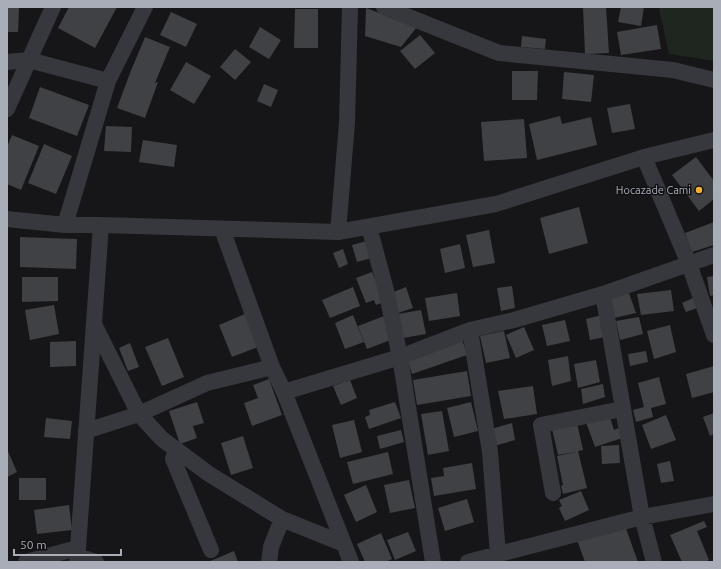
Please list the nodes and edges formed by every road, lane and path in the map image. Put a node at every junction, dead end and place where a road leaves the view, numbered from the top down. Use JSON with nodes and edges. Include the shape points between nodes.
{"nodes":[{"id":1,"x":54,"y":7,"type":"edge"},
{"id":2,"x":145,"y":7,"type":"edge"},
{"id":3,"x":350,"y":7,"type":"edge"},
{"id":4,"x":384,"y":7,"type":"edge"},
{"id":5,"x":29,"y":60,"type":"junction"},
{"id":6,"x":7,"y":62,"type":"edge"},
{"id":7,"x":714,"y":80,"type":"edge"},
{"id":8,"x":108,"y":81,"type":"junction"},
{"id":9,"x":7,"y":109,"type":"edge"},
{"id":10,"x":714,"y":140,"type":"edge"},
{"id":11,"x":644,"y":157,"type":"junction"},
{"id":12,"x":7,"y":219,"type":"edge"},
{"id":13,"x":65,"y":225,"type":"junction"},
{"id":14,"x":101,"y":225,"type":"junction"},
{"id":15,"x":370,"y":227,"type":"junction"},
{"id":16,"x":222,"y":229,"type":"junction"},
{"id":17,"x":338,"y":232,"type":"junction"},
{"id":18,"x":714,"y":255,"type":"edge"},
{"id":19,"x":689,"y":264,"type":"junction"},
{"id":20,"x":603,"y":294,"type":"junction"},
{"id":21,"x":94,"y":324,"type":"junction"},
{"id":22,"x":470,"y":330,"type":"junction"},
{"id":23,"x":714,"y":335,"type":"edge"},
{"id":24,"x":400,"y":357,"type":"junction"},
{"id":25,"x":272,"y":367,"type":"junction"},
{"id":26,"x":284,"y":392,"type":"junction"},
{"id":27,"x":622,"y":409,"type":"junction"},
{"id":28,"x":138,"y":414,"type":"junction"},
{"id":29,"x":86,"y":431,"type":"junction"},
{"id":30,"x":176,"y":450,"type":"junction"},
{"id":31,"x":553,"y":493,"type":"dead end"},
{"id":32,"x":714,"y":504,"type":"edge"},
{"id":33,"x":642,"y":517,"type":"junction"},
{"id":34,"x":282,"y":519,"type":"junction"},
{"id":35,"x":344,"y":544,"type":"junction"},
{"id":36,"x":211,"y":550,"type":"dead end"},
{"id":37,"x":498,"y":554,"type":"junction"},
{"id":38,"x":77,"y":557,"type":"edge"},
{"id":39,"x":26,"y":562,"type":"edge"},
{"id":40,"x":96,"y":562,"type":"edge"},
{"id":41,"x":269,"y":562,"type":"edge"},
{"id":42,"x":351,"y":562,"type":"edge"},
{"id":43,"x":433,"y":562,"type":"edge"},
{"id":44,"x":468,"y":562,"type":"edge"},
{"id":45,"x":654,"y":562,"type":"edge"}],
"edges":[{"from":1,"to":5,"type":"street"},
{"from":2,"to":8,"type":"street"},
{"from":3,"to":17,"type":"street","via":[[347,123]]},
{"from":4,"to":7,"type":"street","via":[[499,53],[673,70]]},
{"from":5,"to":6,"type":"street"},
{"from":5,"to":8,"type":"street"},
{"from":5,"to":9,"type":"street"},
{"from":8,"to":13,"type":"street"},
{"from":10,"to":11,"type":"street"},
{"from":11,"to":15,"type":"street","via":[[496,204]]},
{"from":11,"to":19,"type":"street"},
{"from":12,"to":13,"type":"street"},
{"from":13,"to":14,"type":"street"},
{"from":14,"to":16,"type":"street"},
{"from":14,"to":21,"type":"street"},
{"from":15,"to":17,"type":"street"},
{"from":15,"to":24,"type":"street"},
{"from":16,"to":17,"type":"street"},
{"from":16,"to":25,"type":"street"},
{"from":18,"to":19,"type":"street"},
{"from":19,"to":20,"type":"street"},
{"from":19,"to":23,"type":"street"},
{"from":20,"to":22,"type":"street"},
{"from":20,"to":27,"type":"street"},
{"from":21,"to":28,"type":"street"},
{"from":21,"to":29,"type":"street"},
{"from":22,"to":24,"type":"street"},
{"from":22,"to":37,"type":"street","via":[[490,452]]},
{"from":24,"to":26,"type":"street"},
{"from":24,"to":43,"type":"street"},
{"from":25,"to":26,"type":"street"},
{"from":25,"to":28,"type":"street","via":[[207,383]]},
{"from":26,"to":35,"type":"street"},
{"from":27,"to":31,"type":"street","via":[[541,425]]},
{"from":27,"to":33,"type":"street"},
{"from":28,"to":29,"type":"street"},
{"from":28,"to":30,"type":"street"},
{"from":29,"to":38,"type":"street"},
{"from":30,"to":34,"type":"street","via":[[208,474]]},
{"from":30,"to":36,"type":"street","via":[[173,459]]},
{"from":32,"to":33,"type":"street"},
{"from":33,"to":37,"type":"street"},
{"from":33,"to":45,"type":"street"},
{"from":34,"to":35,"type":"street"},
{"from":34,"to":41,"type":"street","via":[[271,547]]},
{"from":35,"to":42,"type":"street"},
{"from":37,"to":44,"type":"street"},
{"from":38,"to":39,"type":"street"},
{"from":38,"to":40,"type":"street"}]}
